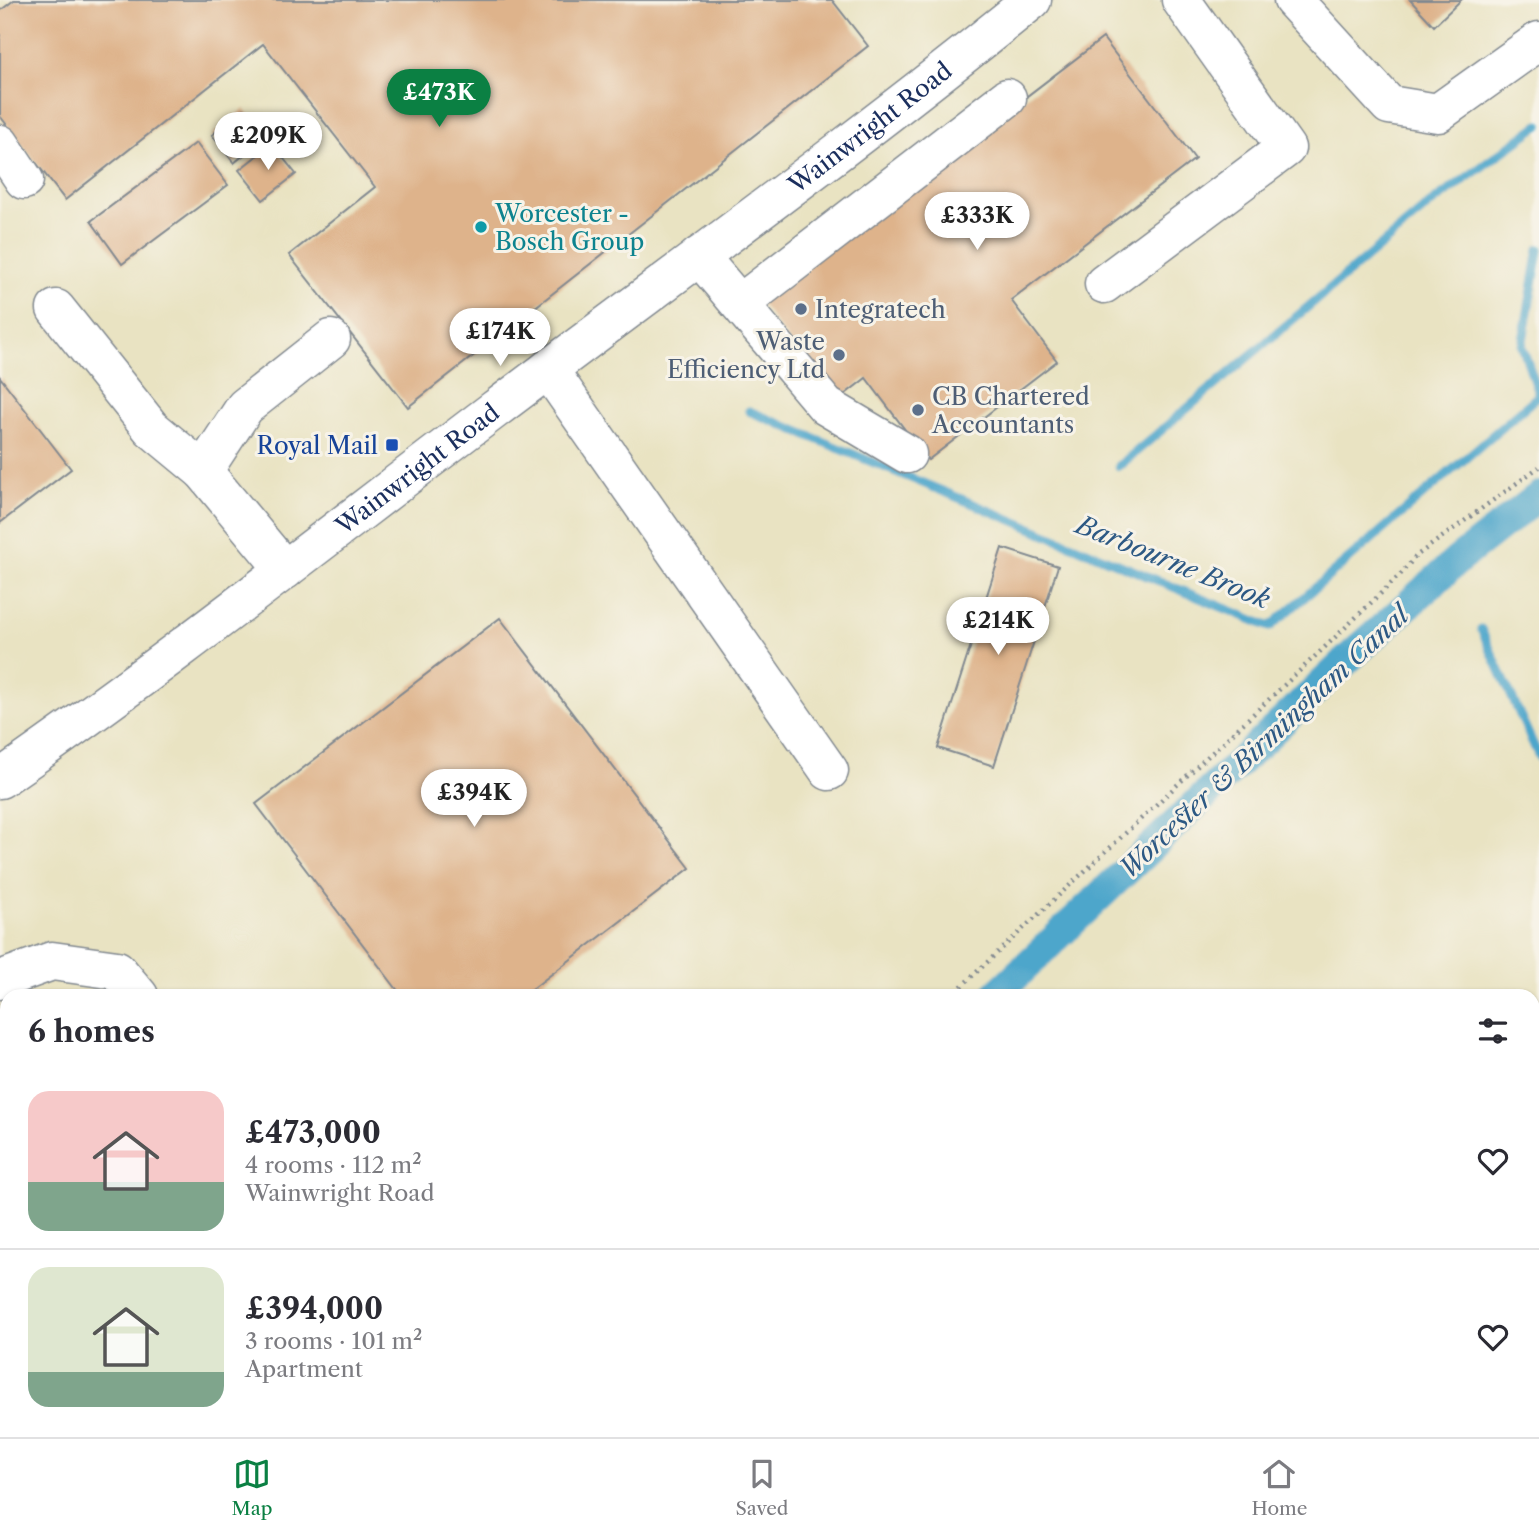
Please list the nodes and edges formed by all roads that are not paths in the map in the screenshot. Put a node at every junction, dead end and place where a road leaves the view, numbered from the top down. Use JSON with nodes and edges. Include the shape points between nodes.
{"nodes":[{"id":1,"x":1032,"y":0,"type":"edge"},
{"id":2,"x":1181,"y":0,"type":"edge"},
{"id":3,"x":1293,"y":0,"type":"edge"},
{"id":4,"x":1539,"y":41,"type":"edge"},
{"id":5,"x":1007,"y":98,"type":"dead end"},
{"id":6,"x":0,"y":144,"type":"edge"},
{"id":7,"x":24,"y":180,"type":"dead end"},
{"id":8,"x":699,"y":256,"type":"junction"},
{"id":9,"x":1104,"y":284,"type":"dead end"},
{"id":10,"x":740,"y":303,"type":"junction"},
{"id":11,"x":56,"y":309,"type":"dead end"},
{"id":12,"x":331,"y":339,"type":"dead end"},
{"id":13,"x":548,"y":369,"type":"junction"},
{"id":14,"x":907,"y":454,"type":"dead end"},
{"id":15,"x":203,"y":471,"type":"junction"},
{"id":16,"x":285,"y":570,"type":"junction"},
{"id":17,"x":829,"y":771,"type":"dead end"},
{"id":18,"x":0,"y":779,"type":"edge"},
{"id":19,"x":0,"y":980,"type":"edge"},
{"id":20,"x":128,"y":983,"type":"edge"}],
"edges":[{"from":1,"to":8,"type":"street","name":"Wainwright Road"},
{"from":2,"to":9,"type":"street","via":[[1286,148]]},
{"from":3,"to":4,"type":"street","via":[[1389,105],[1438,113]]},
{"from":5,"to":10,"type":"street"},
{"from":6,"to":7,"type":"street"},
{"from":8,"to":10,"type":"street"},
{"from":8,"to":13,"type":"street","name":"Wainwright Road"},
{"from":10,"to":14,"type":"street","via":[[826,406]]},
{"from":11,"to":15,"type":"street","via":[[151,428]]},
{"from":12,"to":15,"type":"street","via":[[245,407]]},
{"from":13,"to":16,"type":"street","name":"Wainwright Road"},
{"from":13,"to":17,"type":"street"},
{"from":15,"to":16,"type":"street"},
{"from":16,"to":18,"type":"street","name":"Wainwright Road"},
{"from":19,"to":20,"type":"street","via":[[52,961]]}]}
